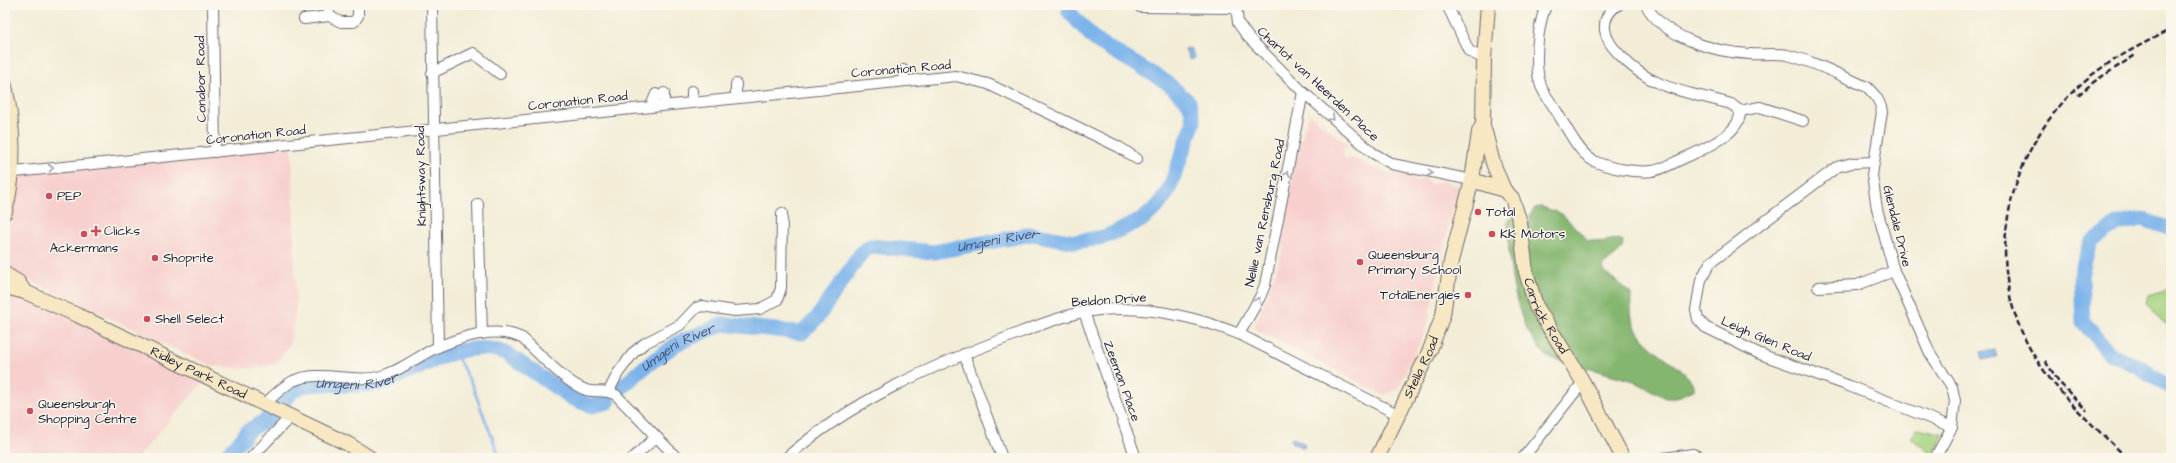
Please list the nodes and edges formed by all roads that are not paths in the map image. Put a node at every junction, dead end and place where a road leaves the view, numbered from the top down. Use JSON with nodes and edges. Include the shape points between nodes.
{"nodes":[{"id":1,"x":213,"y":5,"type":"edge"},
{"id":2,"x":329,"y":5,"type":"edge"},
{"id":3,"x":358,"y":5,"type":"edge"},
{"id":4,"x":432,"y":5,"type":"edge"},
{"id":5,"x":1447,"y":5,"type":"edge"},
{"id":6,"x":1488,"y":5,"type":"edge"},
{"id":7,"x":1546,"y":5,"type":"edge"},
{"id":8,"x":1618,"y":5,"type":"edge"},
{"id":9,"x":1646,"y":5,"type":"edge"},
{"id":10,"x":1140,"y":7,"type":"dead end"},
{"id":11,"x":1236,"y":7,"type":"edge"},
{"id":12,"x":329,"y":16,"type":"junction"},
{"id":13,"x":304,"y":19,"type":"dead end"},
{"id":14,"x":1484,"y":59,"type":"junction"},
{"id":15,"x":432,"y":73,"type":"junction"},
{"id":16,"x":500,"y":74,"type":"dead end"},
{"id":17,"x":736,"y":84,"type":"dead end"},
{"id":18,"x":5,"y":86,"type":"edge"},
{"id":19,"x":692,"y":91,"type":"dead end"},
{"id":20,"x":1303,"y":92,"type":"junction"},
{"id":21,"x":736,"y":98,"type":"junction"},
{"id":22,"x":692,"y":102,"type":"junction"},
{"id":23,"x":664,"y":105,"type":"junction"},
{"id":24,"x":651,"y":106,"type":"junction"},
{"id":25,"x":1740,"y":111,"type":"junction"},
{"id":26,"x":1803,"y":121,"type":"dead end"},
{"id":27,"x":1484,"y":128,"type":"junction"},
{"id":28,"x":433,"y":129,"type":"junction"},
{"id":29,"x":215,"y":152,"type":"junction"},
{"id":30,"x":1137,"y":159,"type":"dead end"},
{"id":31,"x":1873,"y":162,"type":"junction"},
{"id":32,"x":8,"y":173,"type":"edge"},
{"id":33,"x":1476,"y":181,"type":"junction"},
{"id":34,"x":1504,"y":190,"type":"junction"},
{"id":35,"x":478,"y":204,"type":"dead end"},
{"id":36,"x":5,"y":212,"type":"edge"},
{"id":37,"x":782,"y":213,"type":"dead end"},
{"id":38,"x":1894,"y":271,"type":"junction"},
{"id":39,"x":5,"y":274,"type":"edge"},
{"id":40,"x":1818,"y":287,"type":"dead end"},
{"id":41,"x":6,"y":288,"type":"edge"},
{"id":42,"x":25,"y":292,"type":"junction"},
{"id":43,"x":1084,"y":312,"type":"junction"},
{"id":44,"x":482,"y":334,"type":"junction"},
{"id":45,"x":1239,"y":334,"type":"junction"},
{"id":46,"x":438,"y":347,"type":"junction"},
{"id":47,"x":964,"y":354,"type":"junction"},
{"id":48,"x":1583,"y":382,"type":"junction"},
{"id":49,"x":610,"y":391,"type":"junction"},
{"id":50,"x":265,"y":404,"type":"junction"},
{"id":51,"x":1399,"y":414,"type":"junction"},
{"id":52,"x":291,"y":416,"type":"junction"},
{"id":53,"x":1952,"y":427,"type":"junction"},
{"id":54,"x":656,"y":437,"type":"junction"},
{"id":55,"x":250,"y":458,"type":"edge"},
{"id":56,"x":370,"y":458,"type":"edge"},
{"id":57,"x":632,"y":458,"type":"edge"},
{"id":58,"x":677,"y":458,"type":"edge"},
{"id":59,"x":786,"y":458,"type":"edge"},
{"id":60,"x":1002,"y":458,"type":"edge"},
{"id":61,"x":1136,"y":458,"type":"edge"},
{"id":62,"x":1377,"y":458,"type":"edge"},
{"id":63,"x":1522,"y":458,"type":"edge"},
{"id":64,"x":1623,"y":458,"type":"edge"},
{"id":65,"x":1664,"y":458,"type":"edge"},
{"id":66,"x":1702,"y":458,"type":"edge"},
{"id":67,"x":1935,"y":458,"type":"edge"}],
"edges":[{"from":1,"to":29,"type":"street","name":"Conabor Road"},
{"from":2,"to":12,"type":"street"},
{"from":3,"to":12,"type":"street","via":[[358,16],[354,22],[345,23]]},
{"from":4,"to":15,"type":"street","name":"Knightsway Road"},
{"from":5,"to":14,"type":"street","via":[[1469,51]]},
{"from":6,"to":14,"type":"street","name":"Stella Road"},
{"from":7,"to":25,"type":"street","via":[[1539,26],[1540,81],[1544,92],[1583,152],[1593,161],[1642,171],[1659,169],[1720,140],[1736,124],[1740,118]]},
{"from":8,"to":25,"type":"street","via":[[1609,12],[1605,26],[1606,35],[1611,46],[1626,61],[1659,85],[1731,104]]},
{"from":9,"to":31,"type":"street","name":"Glendale Drive","via":[[1670,31],[1689,41],[1738,53],[1792,56],[1867,87],[1875,94],[1882,112]]},
{"from":10,"to":11,"type":"street"},
{"from":11,"to":20,"type":"street","name":"Charlot van Heerden Place","via":[[1242,30]]},
{"from":12,"to":13,"type":"street"},
{"from":14,"to":27,"type":"street","name":"Stella Road"},
{"from":15,"to":16,"type":"street","via":[[472,53]]},
{"from":15,"to":28,"type":"street","name":"Knightsway Road"},
{"from":17,"to":21,"type":"street"},
{"from":18,"to":32,"type":"street","via":[[11,122]]},
{"from":19,"to":22,"type":"street"},
{"from":20,"to":33,"type":"street","name":"Charlot van Heerden Place","one_way":true,"via":[[1382,160]]},
{"from":45,"to":20,"type":"street","name":"Nellie van Rensburg Road","one_way":true,"via":[[1265,285]]},
{"from":21,"to":22,"type":"street","name":"Coronation Road"},
{"from":21,"to":30,"type":"street","name":"Coronation Road","via":[[903,75],[956,76],[983,83],[1119,147]]},
{"from":22,"to":23,"type":"street","name":"Coronation Road"},
{"from":23,"to":24,"type":"street","name":"Coronation Road"},
{"from":23,"to":24,"type":"street","via":[[660,94]]},
{"from":24,"to":28,"type":"street","name":"Coronation Road"},
{"from":25,"to":26,"type":"street","via":[[1760,107]]},
{"from":27,"to":33,"type":"street","name":"Stella Road"},
{"from":27,"to":34,"type":"street","name":"Carrick Road","via":[[1493,163]]},
{"from":28,"to":29,"type":"street","name":"Coronation Road"},
{"from":28,"to":46,"type":"street","name":"Knightsway Road"},
{"from":32,"to":29,"type":"street","name":"Coronation Road","one_way":true},
{"from":31,"to":38,"type":"street","name":"Glendale Drive","via":[[1874,197]]},
{"from":31,"to":53,"type":"street","name":"Leigh Glen Road","via":[[1837,167],[1710,263],[1701,280],[1696,310],[1698,319],[1705,327],[1760,354]]},
{"from":32,"to":36,"type":"street"},
{"from":33,"to":34,"type":"street"},
{"from":33,"to":51,"type":"street","name":"Stella Road","via":[[1457,263],[1451,270],[1444,311]]},
{"from":34,"to":48,"type":"street","name":"Carrick Road","via":[[1512,198],[1520,222],[1526,272],[1536,306]]},
{"from":35,"to":44,"type":"street"},
{"from":37,"to":49,"type":"street","via":[[778,300],[760,309],[735,311],[702,306],[696,308],[680,325],[645,343],[634,352],[618,373]]},
{"from":38,"to":40,"type":"street","via":[[1857,285]]},
{"from":38,"to":53,"type":"street","name":"Glendale Drive","via":[[1930,353],[1952,387],[1955,401]]},
{"from":39,"to":42,"type":"street","name":"Ridley Park Road","via":[[18,282]]},
{"from":41,"to":42,"type":"street","name":"Ridley Park Road"},
{"from":42,"to":50,"type":"street","name":"Ridley Park Road"},
{"from":43,"to":45,"type":"street","name":"Beldon Drive","via":[[1171,312]]},
{"from":43,"to":47,"type":"street","name":"Beldon Drive","via":[[1065,316]]},
{"from":43,"to":61,"type":"street","name":"Zeeman Place"},
{"from":44,"to":46,"type":"street"},
{"from":44,"to":49,"type":"street","via":[[498,331],[512,333],[522,338],[574,384],[586,390]]},
{"from":45,"to":51,"type":"street","name":"Beldon Drive"},
{"from":46,"to":50,"type":"street","via":[[397,370],[378,377],[310,377],[294,381],[281,388]]},
{"from":47,"to":59,"type":"street","name":"Beldon Drive","via":[[882,392],[830,423]]},
{"from":47,"to":60,"type":"street"},
{"from":48,"to":63,"type":"street"},
{"from":48,"to":64,"type":"street","name":"Carrick Road"},
{"from":49,"to":54,"type":"street","via":[[623,400]]},
{"from":50,"to":52,"type":"street","name":"Ridley Park Road"},
{"from":51,"to":62,"type":"street","name":"Stella Road"},
{"from":52,"to":55,"type":"street"},
{"from":52,"to":56,"type":"street","name":"Ridley Park Road","via":[[348,444]]},
{"from":53,"to":67,"type":"street","name":"Glendale Drive"},
{"from":54,"to":57,"type":"street"},
{"from":54,"to":58,"type":"street"},
{"from":65,"to":66,"type":"street","via":[[1693,454]]}]}
